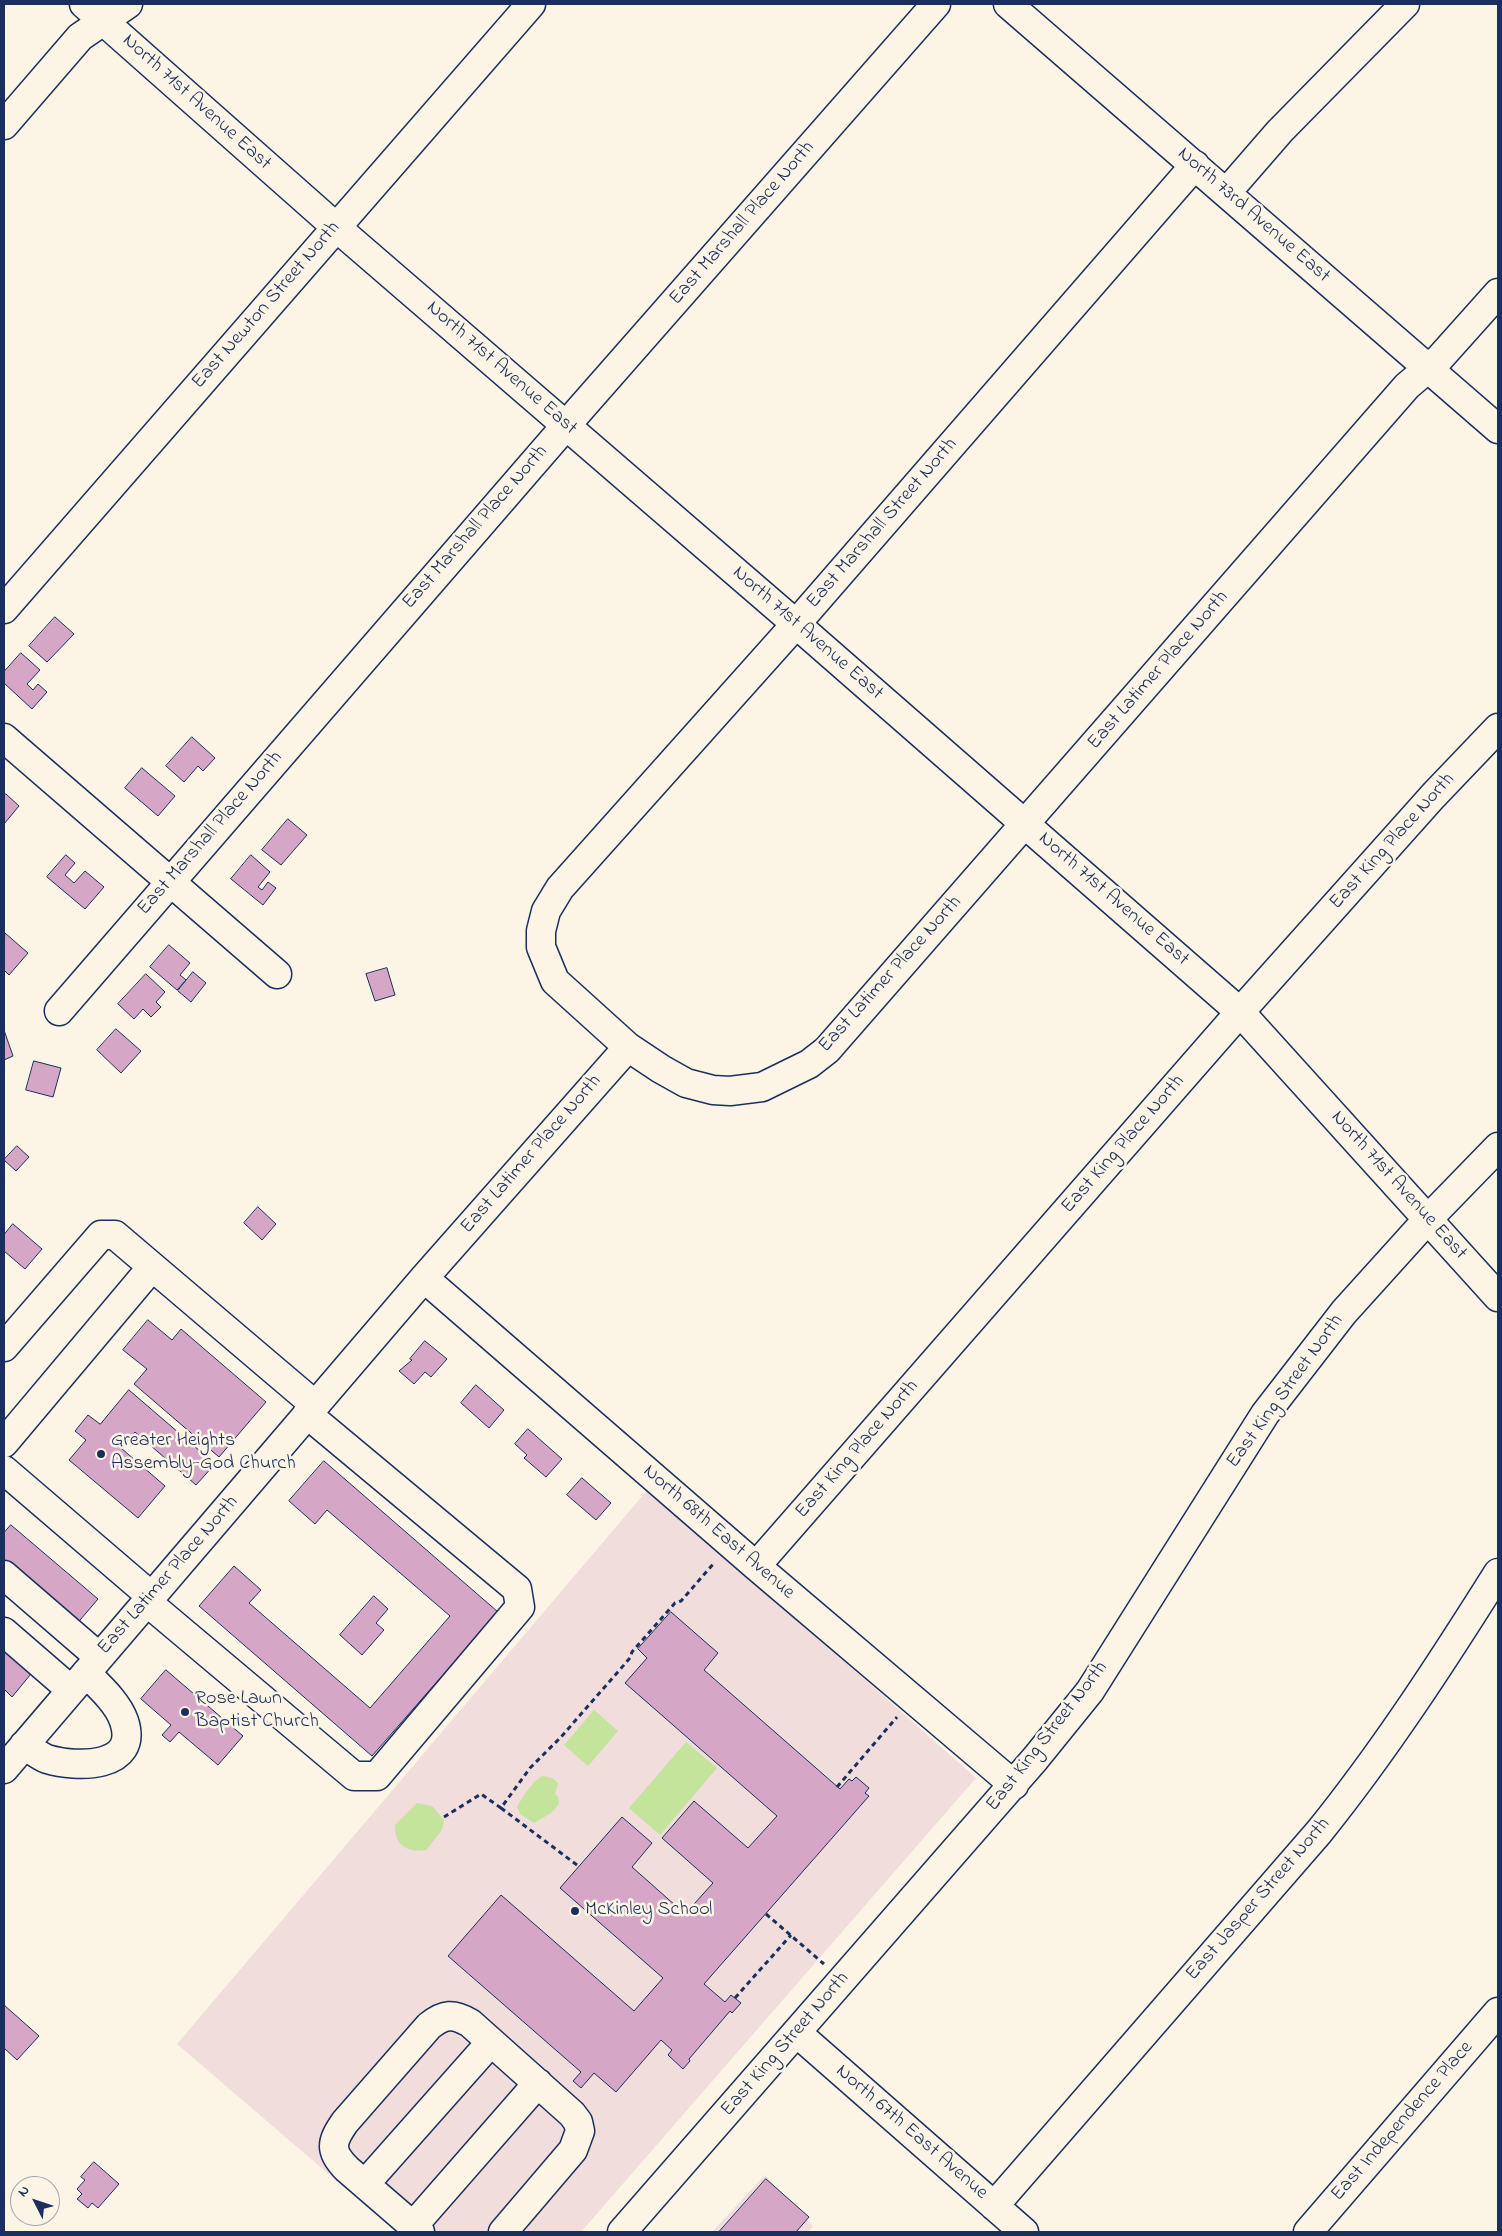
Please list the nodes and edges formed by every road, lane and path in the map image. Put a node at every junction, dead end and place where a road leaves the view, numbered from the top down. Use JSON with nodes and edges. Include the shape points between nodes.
{"nodes":[{"id":1,"x":128,"y":4,"type":"edge"},
{"id":2,"x":531,"y":4,"type":"edge"},
{"id":3,"x":936,"y":4,"type":"edge"},
{"id":4,"x":1404,"y":4,"type":"edge"},
{"id":5,"x":1022,"y":8,"type":"edge"},
{"id":6,"x":94,"y":12,"type":"edge"},
{"id":7,"x":4,"y":125,"type":"edge"},
{"id":8,"x":1195,"y":165,"type":"junction"},
{"id":9,"x":1227,"y":192,"type":"junction"},
{"id":10,"x":336,"y":227,"type":"junction"},
{"id":11,"x":1498,"y":293,"type":"edge"},
{"id":12,"x":1426,"y":367,"type":"junction"},
{"id":13,"x":566,"y":425,"type":"junction"},
{"id":14,"x":1498,"y":429,"type":"edge"},
{"id":15,"x":4,"y":608,"type":"edge"},
{"id":16,"x":796,"y":624,"type":"junction"},
{"id":17,"x":1498,"y":728,"type":"edge"},
{"id":18,"x":4,"y":738,"type":"edge"},
{"id":19,"x":1026,"y":824,"type":"junction"},
{"id":20,"x":169,"y":882,"type":"junction"},
{"id":21,"x":276,"y":974,"type":"dead end"},
{"id":22,"x":59,"y":1010,"type":"dead end"},
{"id":23,"x":1240,"y":1012,"type":"junction"},
{"id":24,"x":628,"y":1046,"type":"junction"},
{"id":25,"x":1498,"y":1147,"type":"edge"},
{"id":26,"x":1428,"y":1219,"type":"junction"},
{"id":27,"x":152,"y":1267,"type":"junction"},
{"id":28,"x":424,"y":1278,"type":"junction"},
{"id":29,"x":1498,"y":1297,"type":"edge"},
{"id":30,"x":9,"y":1331,"type":"edge"},
{"id":31,"x":311,"y":1410,"type":"junction"},
{"id":32,"x":4,"y":1443,"type":"edge"},
{"id":33,"x":4,"y":1470,"type":"edge"},
{"id":34,"x":730,"y":1544,"type":"junction"},
{"id":35,"x":756,"y":1566,"type":"junction"},
{"id":36,"x":1498,"y":1573,"type":"edge"},
{"id":37,"x":4,"y":1575,"type":"edge"},
{"id":38,"x":149,"y":1599,"type":"junction"},
{"id":39,"x":4,"y":1632,"type":"edge"},
{"id":40,"x":86,"y":1673,"type":"junction"},
{"id":41,"x":912,"y":1700,"type":"junction"},
{"id":42,"x":24,"y":1745,"type":"junction"},
{"id":43,"x":4,"y":1768,"type":"edge"},
{"id":44,"x":1014,"y":1785,"type":"junction"},
{"id":45,"x":837,"y":1787,"type":"dead end"},
{"id":46,"x":501,"y":1808,"type":"junction"},
{"id":47,"x":444,"y":1817,"type":"dead end"},
{"id":48,"x":577,"y":1865,"type":"dead end"},
{"id":49,"x":766,"y":1914,"type":"dead end"},
{"id":50,"x":791,"y":1935,"type":"junction"},
{"id":51,"x":843,"y":1980,"type":"junction"},
{"id":52,"x":735,"y":1998,"type":"dead end"},
{"id":53,"x":1498,"y":2012,"type":"edge"},
{"id":54,"x":797,"y":2033,"type":"junction"},
{"id":55,"x":491,"y":2042,"type":"junction"},
{"id":56,"x":538,"y":2083,"type":"junction"},
{"id":57,"x":365,"y":2184,"type":"junction"},
{"id":58,"x":994,"y":2206,"type":"junction"},
{"id":59,"x":417,"y":2229,"type":"edge"},
{"id":60,"x":503,"y":2232,"type":"edge"},
{"id":61,"x":622,"y":2232,"type":"edge"},
{"id":62,"x":1024,"y":2232,"type":"edge"},
{"id":63,"x":1308,"y":2232,"type":"edge"}],
"edges":[{"from":1,"to":6,"type":"street"},
{"from":2,"to":10,"type":"street","name":"East Newton Street North"},
{"from":3,"to":13,"type":"street","name":"East Marshall Place North"},
{"from":4,"to":9,"type":"street","via":[[1280,131]]},
{"from":5,"to":8,"type":"street","name":"North 73rd Avenue East"},
{"from":6,"to":7,"type":"street","via":[[80,37]]},
{"from":6,"to":10,"type":"street","name":"North 71st Avenue East"},
{"from":8,"to":9,"type":"street","name":"North 73rd Avenue East"},
{"from":8,"to":16,"type":"street","name":"East Marshall Street North"},
{"from":9,"to":12,"type":"street","name":"North 73rd Avenue East"},
{"from":10,"to":13,"type":"street","name":"North 71st Avenue East"},
{"from":10,"to":15,"type":"street","name":"East Newton Street North"},
{"from":11,"to":12,"type":"street","name":"East Latimer Place North","via":[[1439,359]]},
{"from":12,"to":14,"type":"street","name":"North 73rd Avenue East"},
{"from":12,"to":19,"type":"street","name":"East Latimer Place North"},
{"from":13,"to":16,"type":"street","name":"North 71st Avenue East"},
{"from":13,"to":20,"type":"street","name":"East Marshall Place North"},
{"from":16,"to":19,"type":"street","name":"North 71st Avenue East"},
{"from":16,"to":24,"type":"street","name":"East Marshall Street North","via":[[560,888],[546,911],[541,947],[555,981]]},
{"from":17,"to":23,"type":"street","name":"East King Place North"},
{"from":18,"to":20,"type":"street"},
{"from":19,"to":23,"type":"street","name":"North 71st Avenue East"},
{"from":19,"to":24,"type":"street","name":"East Latimer Place North","via":[[827,1050],[809,1064],[762,1088],[713,1090],[686,1083]]},
{"from":20,"to":21,"type":"street"},
{"from":20,"to":22,"type":"street","name":"East Marshall Place North"},
{"from":23,"to":26,"type":"street","name":"North 71st Avenue East"},
{"from":23,"to":35,"type":"street","name":"East King Place North"},
{"from":24,"to":28,"type":"street","name":"East Latimer Place North"},
{"from":25,"to":26,"type":"street","name":"East King Street North"},
{"from":26,"to":29,"type":"street","name":"North 71st Avenue East"},
{"from":26,"to":44,"type":"street","name":"East King Street North","via":[[1344,1312],[1265,1414],[1090,1691]]},
{"from":27,"to":30,"type":"street","via":[[115,1235],[101,1236]]},
{"from":27,"to":31,"type":"street"},
{"from":27,"to":32,"type":"street"},
{"from":28,"to":31,"type":"street","name":"East Latimer Place North"},
{"from":28,"to":34,"type":"street","name":"North 68th East Avenue"},
{"from":31,"to":38,"type":"street","name":"East Latimer Place North"},
{"from":31,"to":38,"type":"street","via":[[517,1589],[520,1607],[383,1768],[376,1776],[354,1776]]},
{"from":33,"to":38,"type":"street"},
{"from":34,"to":35,"type":"street","name":"North 68th East Avenue"},
{"from":34,"to":46,"type":"path","via":[[530,1768]]},
{"from":35,"to":41,"type":"street","name":"North 68th East Avenue"},
{"from":36,"to":58,"type":"street","name":"East Jasper Street North","via":[[1447,1653],[1319,1832]]},
{"from":37,"to":40,"type":"street"},
{"from":38,"to":40,"type":"street","name":"East Latimer Place North"},
{"from":39,"to":40,"type":"street"},
{"from":40,"to":42,"type":"street","name":"East Latimer Place North"},
{"from":40,"to":42,"type":"street","via":[[106,1693],[124,1720],[127,1736],[120,1752],[106,1762],[72,1764],[46,1758]]},
{"from":41,"to":44,"type":"street","name":"North 68th East Avenue"},
{"from":41,"to":45,"type":"path"},
{"from":42,"to":43,"type":"street","name":"East Latimer Place North"},
{"from":44,"to":51,"type":"street","name":"East King Street North"},
{"from":46,"to":47,"type":"path","via":[[481,1794]]},
{"from":46,"to":48,"type":"path"},
{"from":49,"to":50,"type":"path"},
{"from":50,"to":51,"type":"path"},
{"from":50,"to":52,"type":"path"},
{"from":51,"to":54,"type":"street","name":"East King Street North"},
{"from":53,"to":63,"type":"street","name":"East Independence Place"},
{"from":54,"to":58,"type":"street","name":"North 67th East Avenue"},
{"from":54,"to":61,"type":"street","name":"East King Street North"},
{"from":55,"to":56,"type":"street"},
{"from":55,"to":57,"type":"street"},
{"from":55,"to":57,"type":"street","via":[[458,2016],[438,2018],[429,2026],[335,2136],[337,2158]]},
{"from":56,"to":59,"type":"street"},
{"from":56,"to":60,"type":"street","via":[[572,2114],[580,2131],[573,2150]]},
{"from":57,"to":59,"type":"street"},
{"from":58,"to":62,"type":"street","name":"North 67th East Avenue"}]}
